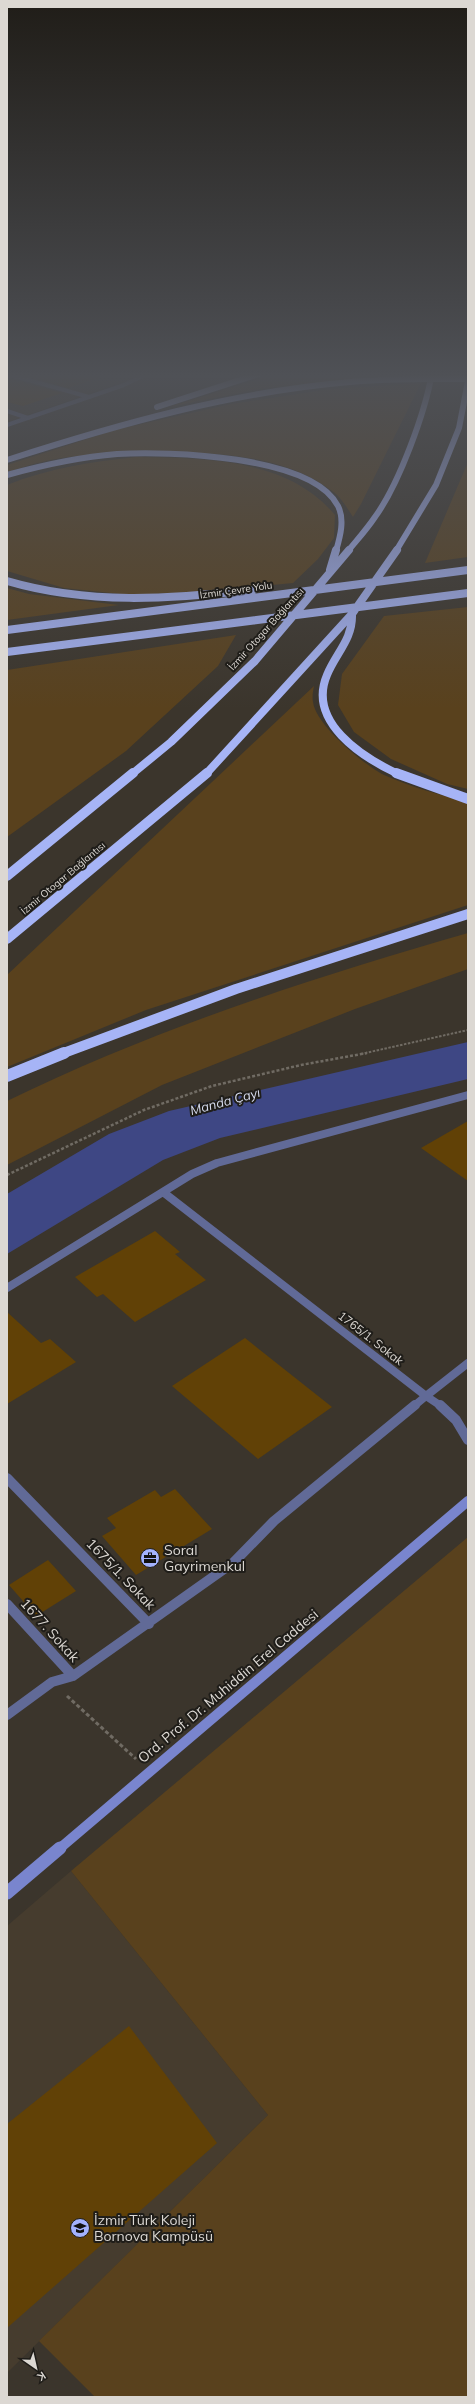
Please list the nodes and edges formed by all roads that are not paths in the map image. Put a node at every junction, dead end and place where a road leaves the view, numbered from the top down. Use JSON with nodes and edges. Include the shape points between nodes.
{"nodes":[{"id":1,"x":314,"y":485,"type":"edge"},
{"id":2,"x":393,"y":485,"type":"edge"},
{"id":3,"x":434,"y":485,"type":"edge"},
{"id":4,"x":468,"y":570,"type":"edge"},
{"id":5,"x":329,"y":574,"type":"junction"},
{"id":6,"x":7,"y":581,"type":"edge"},
{"id":7,"x":354,"y":584,"type":"junction"},
{"id":8,"x":468,"y":593,"type":"edge"},
{"id":9,"x":468,"y":600,"type":"edge"},
{"id":10,"x":314,"y":612,"type":"junction"},
{"id":11,"x":352,"y":614,"type":"junction"},
{"id":12,"x":226,"y":623,"type":"junction"},
{"id":13,"x":7,"y":630,"type":"edge"},
{"id":14,"x":7,"y":652,"type":"edge"},
{"id":15,"x":7,"y":660,"type":"edge"},
{"id":16,"x":468,"y":799,"type":"edge"},
{"id":17,"x":49,"y":843,"type":"junction"},
{"id":18,"x":7,"y":866,"type":"edge"},
{"id":19,"x":7,"y":876,"type":"edge"},
{"id":20,"x":468,"y":914,"type":"edge"},
{"id":21,"x":7,"y":939,"type":"edge"},
{"id":22,"x":7,"y":1076,"type":"edge"},
{"id":23,"x":468,"y":1095,"type":"edge"},
{"id":24,"x":163,"y":1192,"type":"junction"},
{"id":25,"x":7,"y":1288,"type":"edge"},
{"id":26,"x":468,"y":1364,"type":"edge"},
{"id":27,"x":426,"y":1396,"type":"junction"},
{"id":28,"x":468,"y":1440,"type":"edge"},
{"id":29,"x":7,"y":1478,"type":"edge"},
{"id":30,"x":468,"y":1501,"type":"edge"},
{"id":31,"x":7,"y":1604,"type":"edge"},
{"id":32,"x":149,"y":1624,"type":"junction"},
{"id":33,"x":73,"y":1676,"type":"junction"},
{"id":34,"x":7,"y":1715,"type":"edge"},
{"id":35,"x":7,"y":1893,"type":"edge"}],
"edges":[{"from":1,"to":5,"type":"highway","via":[[332,498],[340,510],[342,521]]},
{"from":2,"to":5,"type":"highway","name":"İzmir Otogar Bağlantısı","via":[[375,517]]},
{"from":3,"to":11,"type":"highway","name":"İzmir Otogar Bağlantısı","via":[[396,549]]},
{"from":4,"to":7,"type":"highway","name":"İzmir Çevre Yolu"},
{"from":5,"to":17,"type":"highway","name":"İzmir Otogar Bağlantısı","via":[[255,661],[171,742]]},
{"from":6,"to":7,"type":"highway","via":[[42,590],[123,599],[187,597]]},
{"from":7,"to":13,"type":"highway","name":"İzmir Çevre Yolu"},
{"from":8,"to":10,"type":"highway"},
{"from":9,"to":10,"type":"highway"},
{"from":10,"to":12,"type":"highway"},
{"from":11,"to":16,"type":"highway","via":[[354,625],[347,642],[326,677],[324,703],[333,726],[349,743],[393,772],[423,785]]},
{"from":11,"to":21,"type":"highway","name":"İzmir Otogar Bağlantısı","via":[[205,775]]},
{"from":12,"to":14,"type":"highway"},
{"from":12,"to":15,"type":"highway"},
{"from":17,"to":18,"type":"highway"},
{"from":17,"to":19,"type":"highway","name":"İzmir Otogar Bağlantısı"},
{"from":20,"to":22,"type":"highway","via":[[201,1000]]},
{"from":23,"to":24,"type":"street","via":[[217,1163],[192,1174]]},
{"from":24,"to":25,"type":"street"},
{"from":24,"to":27,"type":"street","name":"1765/1. Sokak"},
{"from":26,"to":27,"type":"street"},
{"from":27,"to":28,"type":"street","name":"1765/1. Sokak","via":[[444,1407],[464,1430]]},
{"from":27,"to":32,"type":"street","via":[[274,1521],[234,1562]]},
{"from":29,"to":32,"type":"street","name":"1675/1. Sokak"},
{"from":30,"to":35,"type":"main road","name":"Ord. Prof. Dr. Muhiddin Erel Caddesi"},
{"from":31,"to":33,"type":"street","name":"1677. Sokak"},
{"from":32,"to":33,"type":"street","name":"1675/1. Sokak"},
{"from":33,"to":34,"type":"street","via":[[52,1682]]}]}
